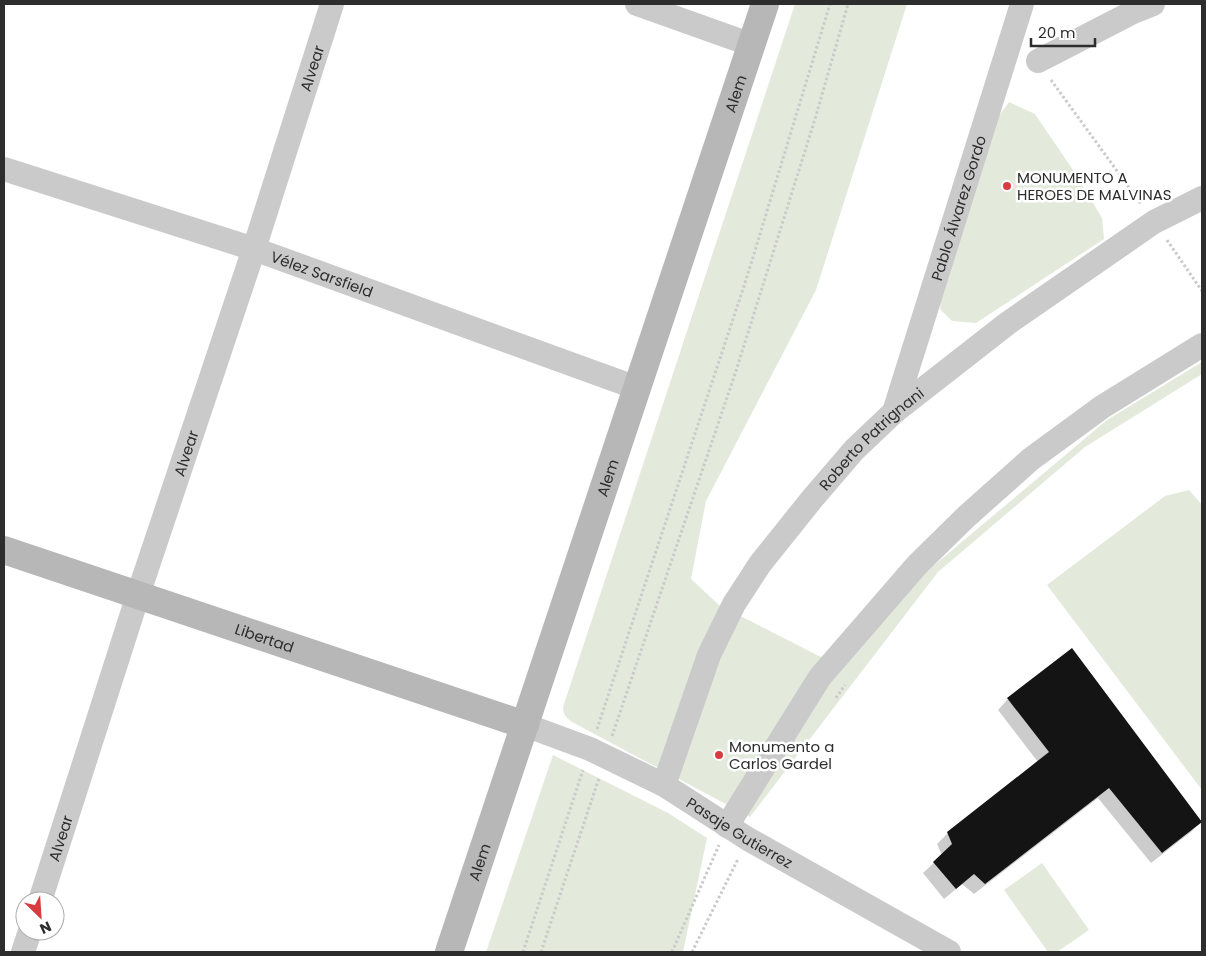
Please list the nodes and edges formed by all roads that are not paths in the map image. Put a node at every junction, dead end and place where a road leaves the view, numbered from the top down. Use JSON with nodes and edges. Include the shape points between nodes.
{"nodes":[{"id":1,"x":332,"y":4,"type":"edge"},
{"id":2,"x":637,"y":4,"type":"edge"},
{"id":3,"x":765,"y":4,"type":"edge"},
{"id":4,"x":1022,"y":4,"type":"edge"},
{"id":5,"x":1153,"y":4,"type":"edge"},
{"id":6,"x":752,"y":44,"type":"junction"},
{"id":7,"x":1038,"y":61,"type":"road end"},
{"id":8,"x":4,"y":169,"type":"edge"},
{"id":9,"x":1202,"y":198,"type":"edge"},
{"id":10,"x":254,"y":249,"type":"junction"},
{"id":11,"x":1202,"y":345,"type":"edge"},
{"id":12,"x":637,"y":388,"type":"junction"},
{"id":13,"x":894,"y":412,"type":"junction"},
{"id":14,"x":4,"y":550,"type":"edge"},
{"id":15,"x":138,"y":595,"type":"junction"},
{"id":16,"x":525,"y":725,"type":"junction"},
{"id":17,"x":664,"y":785,"type":"junction"},
{"id":18,"x":727,"y":826,"type":"junction"},
{"id":19,"x":43,"y":891,"type":"edge"},
{"id":20,"x":449,"y":952,"type":"edge"},
{"id":21,"x":949,"y":952,"type":"edge"}],
"edges":[{"from":1,"to":10,"type":"street","name":"Alvear"},
{"from":2,"to":6,"type":"street"},
{"from":3,"to":6,"type":"main road","name":"Alem"},
{"from":4,"to":13,"type":"street","name":"Pablo Álvarez Gordo"},
{"from":5,"to":7,"type":"street"},
{"from":6,"to":12,"type":"main road","name":"Alem"},
{"from":8,"to":10,"type":"street","name":"Vélez Sarsfield"},
{"from":9,"to":13,"type":"street","name":"Roberto Patrignani","via":[[1154,222],[1008,323]]},
{"from":10,"to":12,"type":"street","name":"Vélez Sarsfield"},
{"from":10,"to":15,"type":"street","name":"Alvear"},
{"from":11,"to":18,"type":"street","via":[[1102,407],[1031,459],[917,566],[820,677]]},
{"from":12,"to":16,"type":"main road","name":"Alem"},
{"from":13,"to":17,"type":"street","name":"Roberto Patrignani","via":[[854,450],[812,499],[760,564],[734,604],[709,655]]},
{"from":14,"to":15,"type":"main road","name":"Libertad"},
{"from":15,"to":16,"type":"main road","name":"Libertad"},
{"from":15,"to":19,"type":"street","name":"Alvear"},
{"from":16,"to":17,"type":"street","name":"Pasaje Gutierrez","via":[[598,753]]},
{"from":16,"to":20,"type":"main road","name":"Alem"},
{"from":17,"to":18,"type":"street","name":"Pasaje Gutierrez"},
{"from":18,"to":21,"type":"street","name":"Pasaje Gutierrez"}]}
